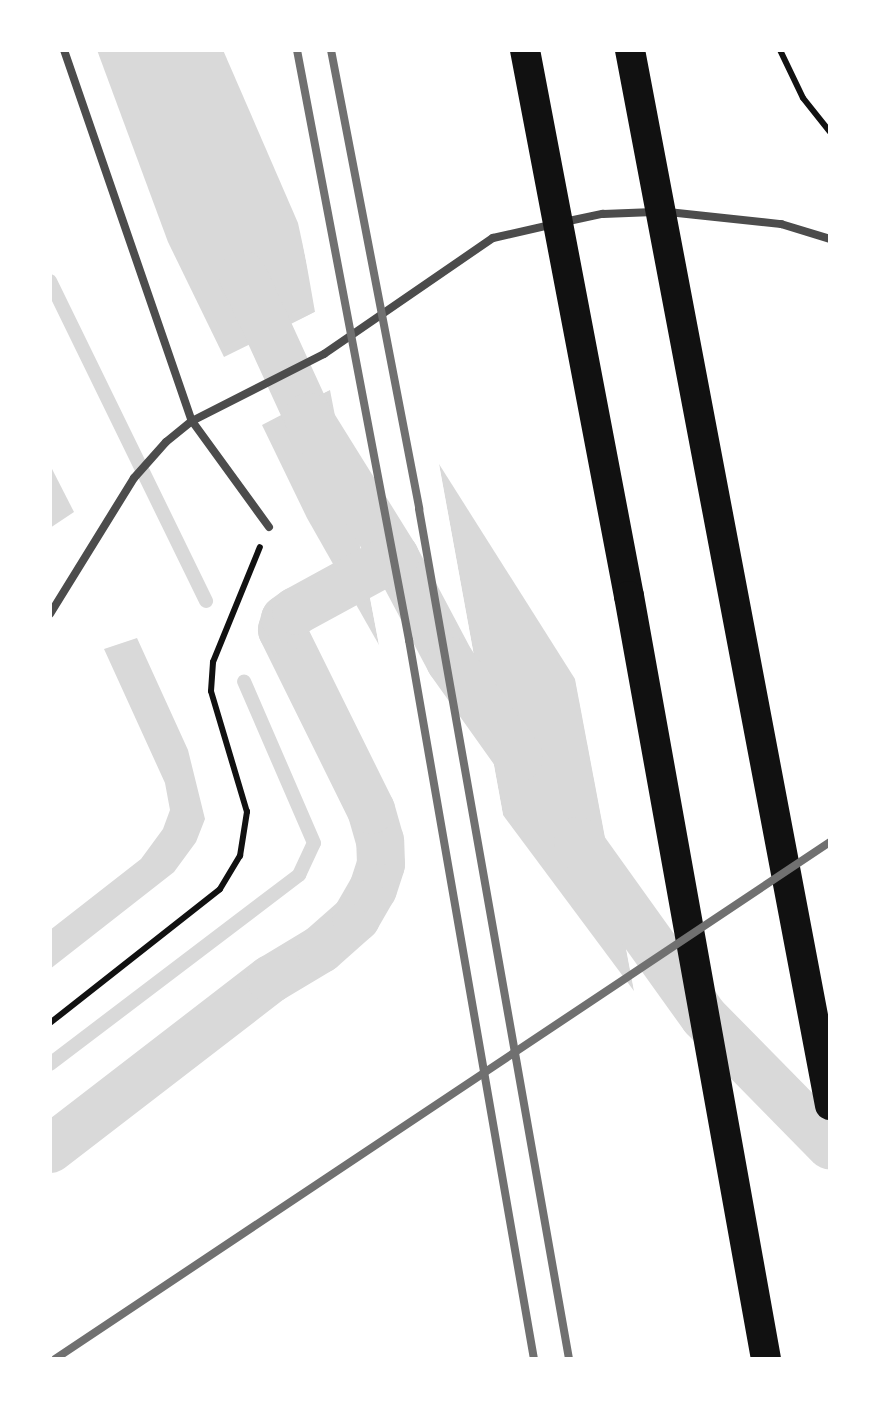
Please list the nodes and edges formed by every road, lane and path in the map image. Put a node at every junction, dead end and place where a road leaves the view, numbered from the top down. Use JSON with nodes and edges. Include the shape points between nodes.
{"nodes":[{"id":1,"x":64,"y":50,"type":"edge"},
{"id":2,"x":525,"y":50,"type":"edge"},
{"id":3,"x":630,"y":50,"type":"edge"},
{"id":4,"x":780,"y":50,"type":"edge"},
{"id":5,"x":830,"y":132,"type":"edge"},
{"id":6,"x":830,"y":239,"type":"edge"},
{"id":7,"x":192,"y":421,"type":"junction"},
{"id":8,"x":269,"y":527,"type":"joint"},
{"id":9,"x":50,"y":614,"type":"edge"},
{"id":10,"x":50,"y":1024,"type":"edge"},
{"id":11,"x":830,"y":1106,"type":"edge"},
{"id":12,"x":766,"y":1359,"type":"edge"}],
"edges":[{"from":1,"to":7,"type":"lane"},
{"from":2,"to":12,"type":"highway"},
{"from":3,"to":11,"type":"highway"},
{"from":4,"to":5,"type":"path","via":[[803,98]]},
{"from":6,"to":7,"type":"lane","via":[[781,224],[688,211],[603,214],[493,238],[324,354]]},
{"from":7,"to":8,"type":"lane"},
{"from":7,"to":9,"type":"lane","via":[[134,478]]},
{"from":8,"to":10,"type":"path","via":[[213,662],[211,691],[247,812],[240,856],[220,889]]}]}
